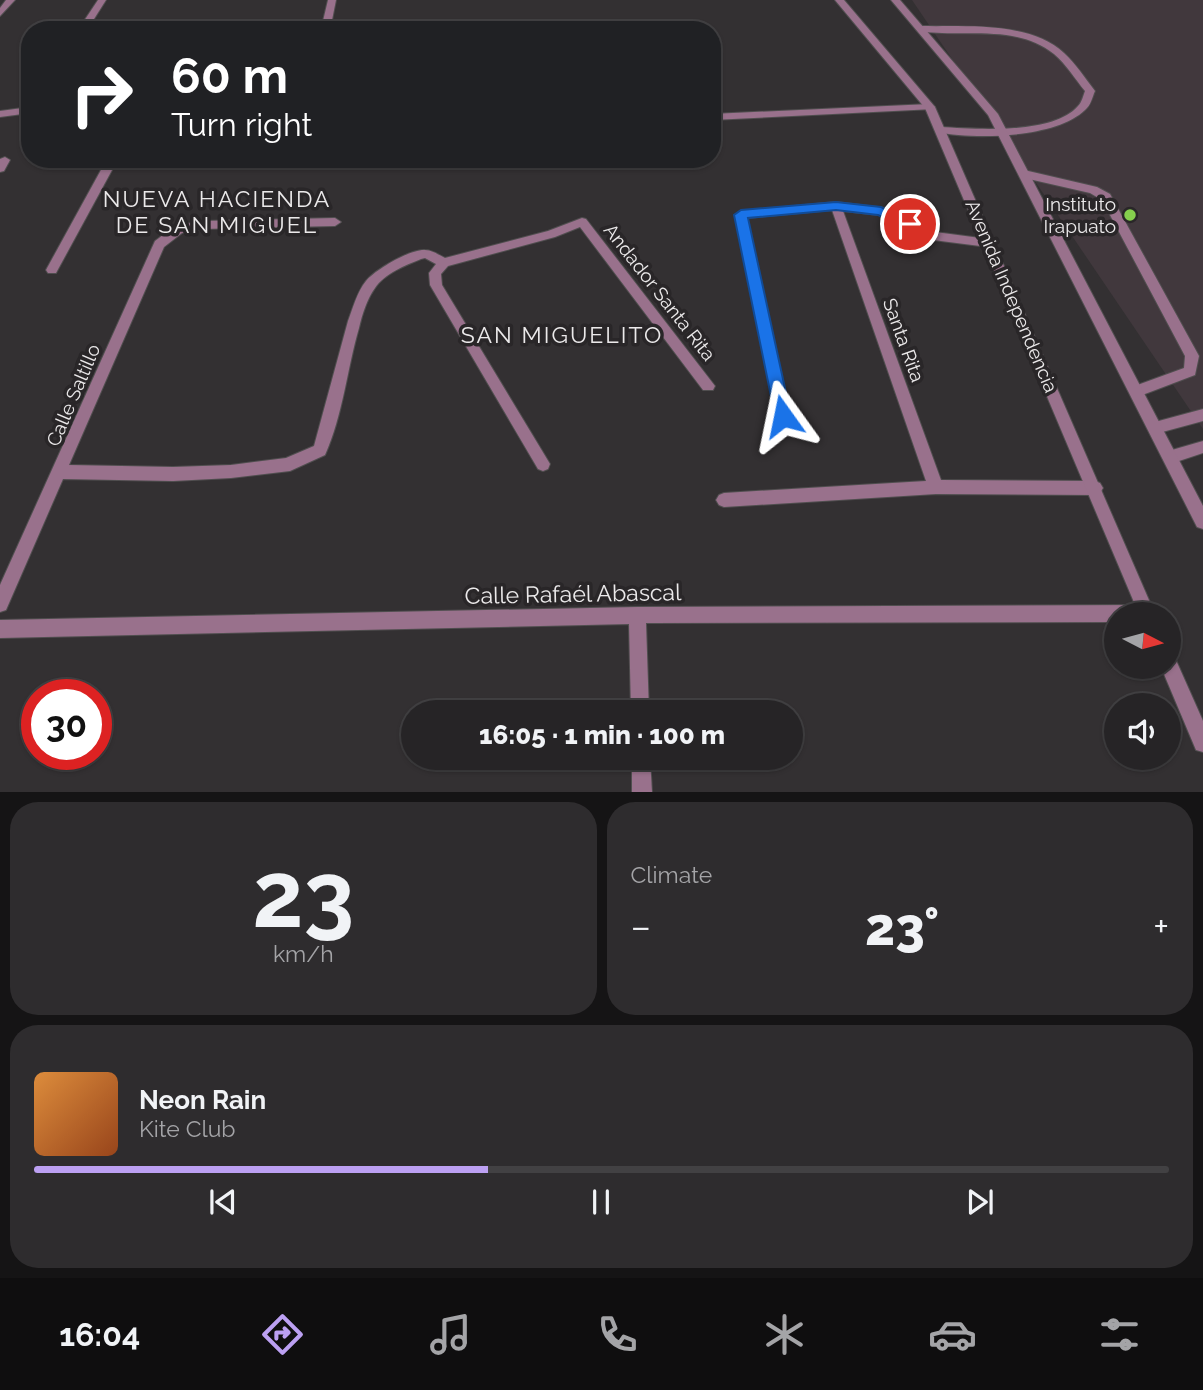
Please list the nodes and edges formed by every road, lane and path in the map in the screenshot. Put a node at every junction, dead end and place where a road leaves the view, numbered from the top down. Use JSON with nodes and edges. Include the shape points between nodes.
{"nodes":[{"id":1,"x":11,"y":0,"type":"edge"},
{"id":2,"x":102,"y":0,"type":"edge"},
{"id":3,"x":332,"y":0,"type":"edge"},
{"id":4,"x":839,"y":0,"type":"edge"},
{"id":5,"x":895,"y":0,"type":"edge"},
{"id":6,"x":0,"y":13,"type":"edge"},
{"id":7,"x":88,"y":21,"type":"edge"},
{"id":8,"x":327,"y":21,"type":"edge"},
{"id":9,"x":921,"y":29,"type":"junction"},
{"id":10,"x":930,"y":107,"type":"junction"},
{"id":11,"x":21,"y":110,"type":"edge"},
{"id":12,"x":0,"y":114,"type":"edge"},
{"id":13,"x":721,"y":117,"type":"edge"},
{"id":14,"x":941,"y":130,"type":"junction"},
{"id":15,"x":1003,"y":132,"type":"junction"},
{"id":16,"x":0,"y":160,"type":"edge"},
{"id":17,"x":0,"y":167,"type":"edge"},
{"id":18,"x":108,"y":168,"type":"edge"},
{"id":19,"x":1024,"y":174,"type":"junction"},
{"id":20,"x":836,"y":206,"type":"junction"},
{"id":21,"x":335,"y":222,"type":"dead end"},
{"id":22,"x":988,"y":243,"type":"junction"},
{"id":23,"x":444,"y":263,"type":"junction"},
{"id":24,"x":52,"y":270,"type":"dead end"},
{"id":25,"x":708,"y":386,"type":"dead end"},
{"id":26,"x":1137,"y":391,"type":"junction"},
{"id":27,"x":1203,"y":415,"type":"edge"},
{"id":28,"x":783,"y":416,"type":"dead end"},
{"id":29,"x":1155,"y":428,"type":"junction"},
{"id":30,"x":1203,"y":447,"type":"edge"},
{"id":31,"x":1170,"y":457,"type":"junction"},
{"id":32,"x":543,"y":464,"type":"dead end"},
{"id":33,"x":60,"y":472,"type":"junction"},
{"id":34,"x":936,"y":487,"type":"junction"},
{"id":35,"x":1095,"y":488,"type":"junction"},
{"id":36,"x":724,"y":500,"type":"dead end"},
{"id":37,"x":1203,"y":522,"type":"edge"},
{"id":38,"x":1142,"y":602,"type":"edge"},
{"id":39,"x":0,"y":604,"type":"edge"},
{"id":40,"x":1104,"y":614,"type":"edge"},
{"id":41,"x":637,"y":615,"type":"junction"},
{"id":42,"x":0,"y":629,"type":"edge"},
{"id":43,"x":1175,"y":679,"type":"edge"},
{"id":44,"x":640,"y":700,"type":"edge"},
{"id":45,"x":1203,"y":743,"type":"edge"},
{"id":46,"x":641,"y":770,"type":"edge"},
{"id":47,"x":642,"y":792,"type":"edge"}],
"edges":[{"from":1,"to":6,"type":"street"},
{"from":2,"to":7,"type":"street"},
{"from":3,"to":8,"type":"street"},
{"from":4,"to":10,"type":"street","name":"Avenida Independencia"},
{"from":5,"to":9,"type":"street"},
{"from":9,"to":15,"type":"street"},
{"from":9,"to":15,"type":"street","via":[[1006,32],[1037,40],[1057,51],[1090,91],[1089,104],[1080,114]]},
{"from":10,"to":13,"type":"street"},
{"from":10,"to":14,"type":"street","name":"Avenida Independencia"},
{"from":11,"to":12,"type":"street"},
{"from":14,"to":15,"type":"street"},
{"from":14,"to":22,"type":"street","name":"Avenida Independencia"},
{"from":15,"to":19,"type":"street"},
{"from":16,"to":17,"type":"street","via":[[5,160]]},
{"from":18,"to":24,"type":"street"},
{"from":19,"to":26,"type":"street"},
{"from":19,"to":26,"type":"street","via":[[1106,197],[1192,356],[1189,371]]},
{"from":20,"to":22,"type":"street","via":[[881,211],[933,236]]},
{"from":20,"to":28,"type":"street","via":[[741,215]]},
{"from":20,"to":34,"type":"street","name":"Santa Rita"},
{"from":21,"to":33,"type":"street","name":"Calle Saltillo","via":[[202,225],[179,229],[159,244]]},
{"from":22,"to":35,"type":"street","name":"Avenida Independencia"},
{"from":23,"to":25,"type":"street","name":"Andador Santa Rita","via":[[582,222]]},
{"from":23,"to":32,"type":"street","via":[[435,273],[436,285]]},
{"from":23,"to":33,"type":"street","via":[[426,254],[412,256],[371,283],[357,316],[328,427],[320,450],[313,454],[287,465],[202,472]]},
{"from":26,"to":29,"type":"street"},
{"from":27,"to":29,"type":"street"},
{"from":29,"to":31,"type":"street"},
{"from":30,"to":31,"type":"street"},
{"from":31,"to":37,"type":"street"},
{"from":33,"to":39,"type":"street","name":"Calle Saltillo"},
{"from":34,"to":35,"type":"street"},
{"from":34,"to":36,"type":"street"},
{"from":35,"to":38,"type":"street","name":"Avenida Independencia"},
{"from":40,"to":41,"type":"street","name":"Calle Rafaél Abascal"},
{"from":41,"to":42,"type":"street","name":"Calle Rafaél Abascal"},
{"from":41,"to":44,"type":"street"},
{"from":43,"to":45,"type":"street"},
{"from":46,"to":47,"type":"street"}]}
